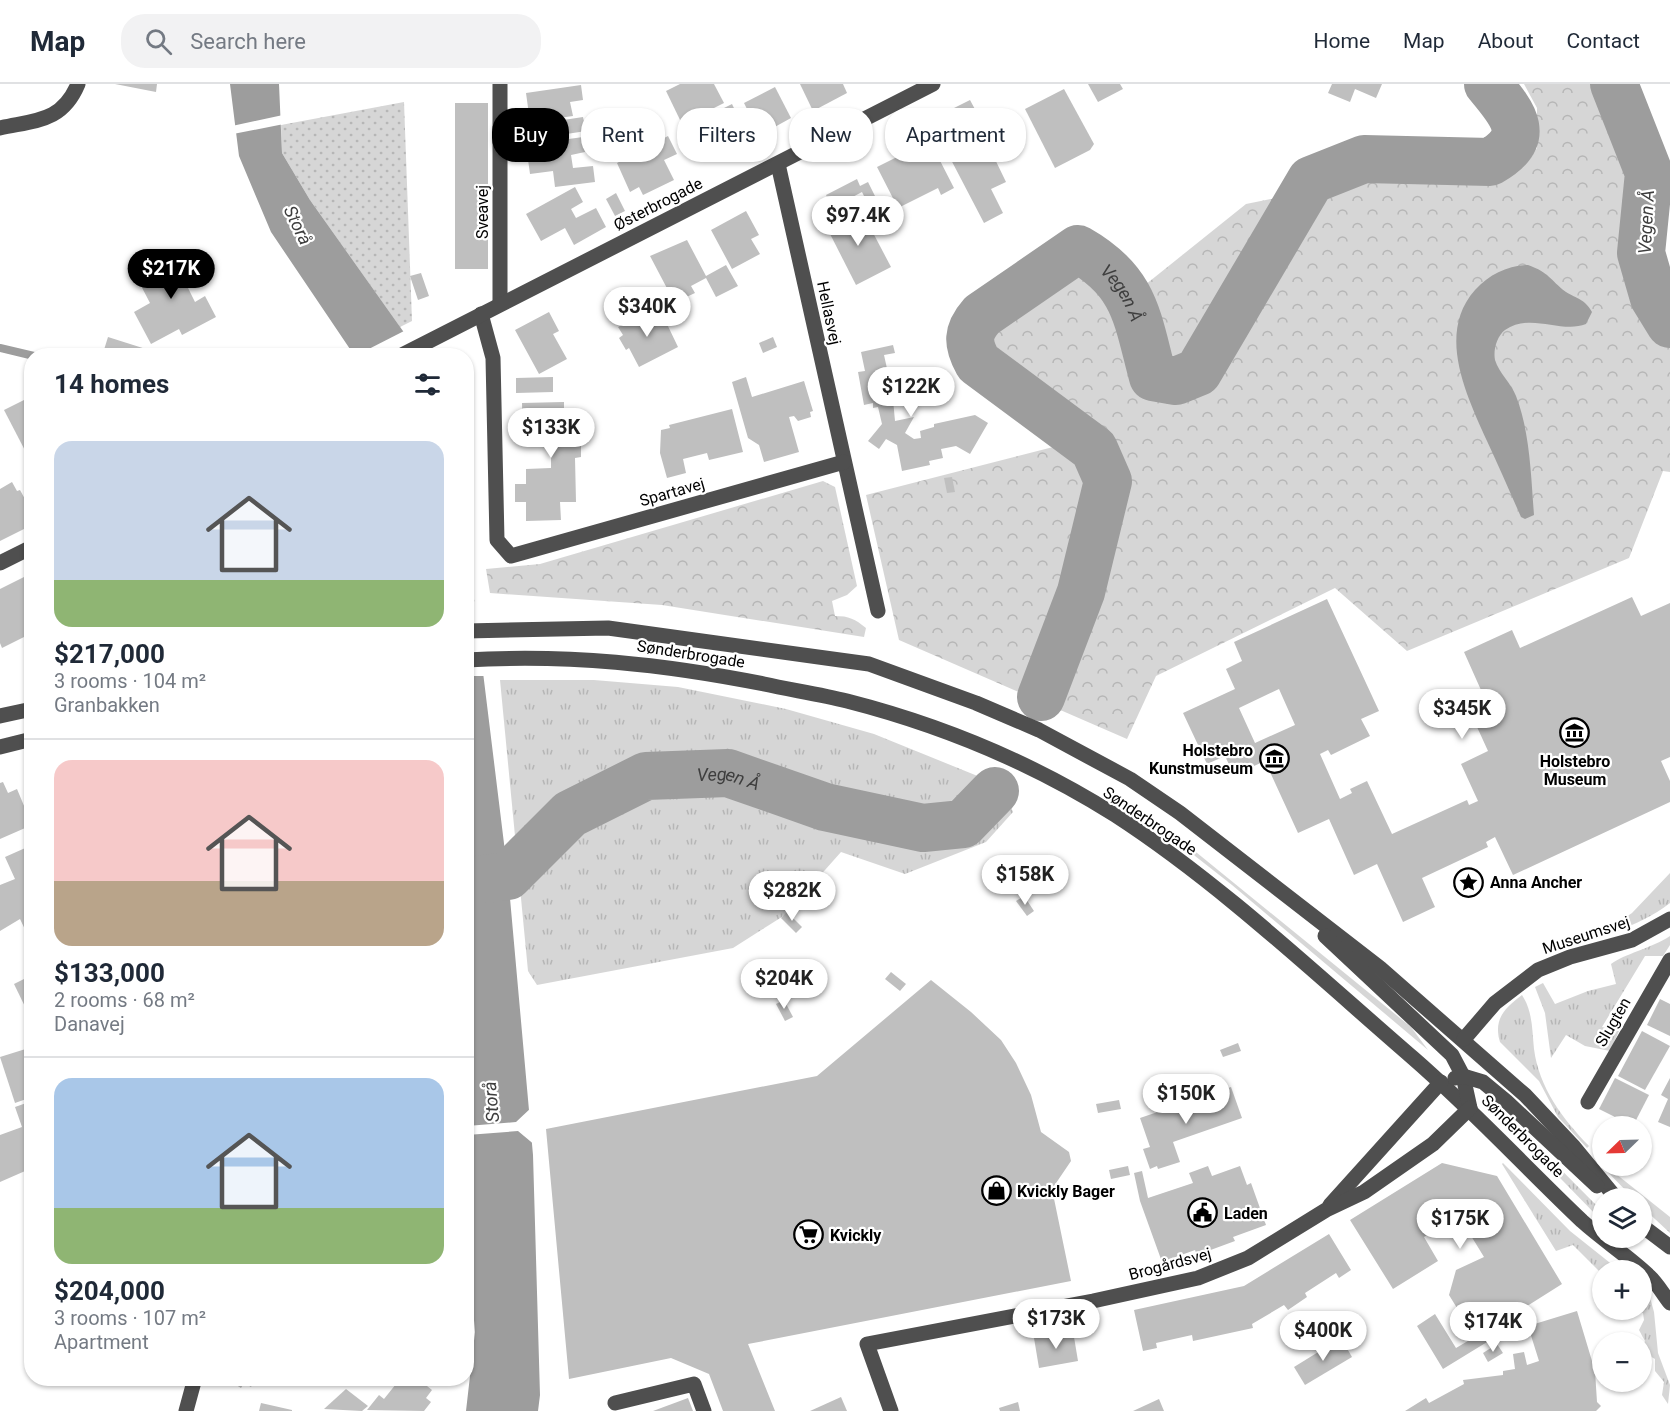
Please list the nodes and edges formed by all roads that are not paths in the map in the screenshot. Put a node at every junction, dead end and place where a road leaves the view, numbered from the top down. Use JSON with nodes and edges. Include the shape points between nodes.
{"nodes":[{"id":1,"x":78,"y":84,"type":"edge"},
{"id":2,"x":500,"y":84,"type":"edge"},
{"id":3,"x":933,"y":84,"type":"edge"},
{"id":4,"x":0,"y":128,"type":"edge"},
{"id":5,"x":778,"y":164,"type":"junction"},
{"id":6,"x":500,"y":304,"type":"junction"},
{"id":7,"x":481,"y":314,"type":"junction"},
{"id":8,"x":415,"y":348,"type":"edge"},
{"id":9,"x":844,"y":462,"type":"junction"},
{"id":10,"x":24,"y":551,"type":"edge"},
{"id":11,"x":0,"y":563,"type":"edge"},
{"id":12,"x":878,"y":611,"type":"dead end"},
{"id":13,"x":474,"y":631,"type":"edge"},
{"id":14,"x":474,"y":660,"type":"edge"},
{"id":15,"x":24,"y":710,"type":"edge"},
{"id":16,"x":0,"y":716,"type":"edge"},
{"id":17,"x":24,"y":741,"type":"edge"},
{"id":18,"x":0,"y":747,"type":"edge"},
{"id":19,"x":1281,"y":891,"type":"junction"},
{"id":20,"x":1670,"y":919,"type":"edge"},
{"id":21,"x":1670,"y":960,"type":"edge"},
{"id":22,"x":1464,"y":1039,"type":"junction"},
{"id":23,"x":1462,"y":1076,"type":"junction"},
{"id":24,"x":1441,"y":1082,"type":"junction"},
{"id":25,"x":1588,"y":1102,"type":"dead end"},
{"id":26,"x":1470,"y":1108,"type":"junction"},
{"id":27,"x":1599,"y":1188,"type":"edge"},
{"id":28,"x":1608,"y":1188,"type":"edge"},
{"id":29,"x":1326,"y":1210,"type":"junction"},
{"id":30,"x":1652,"y":1233,"type":"edge"},
{"id":31,"x":1670,"y":1247,"type":"edge"},
{"id":32,"x":1670,"y":1303,"type":"edge"},
{"id":33,"x":193,"y":1386,"type":"edge"},
{"id":34,"x":615,"y":1403,"type":"dead end"},
{"id":35,"x":186,"y":1411,"type":"edge"},
{"id":36,"x":704,"y":1411,"type":"edge"},
{"id":37,"x":891,"y":1411,"type":"edge"}],
"edges":[{"from":1,"to":4,"type":"street","via":[[73,96],[54,117]]},
{"from":2,"to":6,"type":"street","name":"Sveavej"},
{"from":3,"to":5,"type":"street","name":"Østerbrogade"},
{"from":5,"to":6,"type":"street","name":"Østerbrogade"},
{"from":5,"to":9,"type":"street","name":"Hellasvej"},
{"from":6,"to":7,"type":"street","name":"Østerbrogade"},
{"from":7,"to":8,"type":"street","name":"Østerbrogade"},
{"from":7,"to":9,"type":"street","name":"Spartavej","via":[[493,358],[497,540],[511,556]]},
{"from":9,"to":12,"type":"street","name":"Hellasvej"},
{"from":10,"to":11,"type":"street"},
{"from":13,"to":19,"type":"street","name":"Sønderbrogade","via":[[608,628],[869,664],[976,703],[1082,753],[1139,785]]},
{"from":14,"to":24,"type":"street","name":"Sønderbrogade","via":[[586,658],[653,665],[847,701],[941,730],[999,754],[1065,786],[1148,837]]},
{"from":15,"to":16,"type":"street"},
{"from":17,"to":18,"type":"street"},
{"from":19,"to":22,"type":"street","name":"Sønderbrogade"},
{"from":19,"to":23,"type":"street","via":[[1452,1055]]},
{"from":20,"to":22,"type":"street","name":"Museumsvej","via":[[1632,940],[1538,970],[1504,996]]},
{"from":21,"to":25,"type":"street","name":"Slugten"},
{"from":22,"to":28,"type":"street","name":"Sønderbrogade","via":[[1532,1102]]},
{"from":23,"to":24,"type":"street"},
{"from":23,"to":26,"type":"street"},
{"from":23,"to":27,"type":"street","via":[[1483,1083],[1506,1101]]},
{"from":24,"to":26,"type":"street","name":"Sønderbrogade"},
{"from":24,"to":29,"type":"street","name":"Brogårdsvej"},
{"from":26,"to":29,"type":"street","name":"Brogårdsvej","via":[[1433,1144],[1364,1192]]},
{"from":26,"to":32,"type":"street","name":"Sønderbrogade","via":[[1583,1222],[1650,1276]]},
{"from":29,"to":37,"type":"street","name":"Brogårdsvej","via":[[1248,1258],[1198,1278],[867,1344]]},
{"from":30,"to":31,"type":"street"},
{"from":33,"to":35,"type":"street"},
{"from":34,"to":36,"type":"street","via":[[694,1384]]}]}
